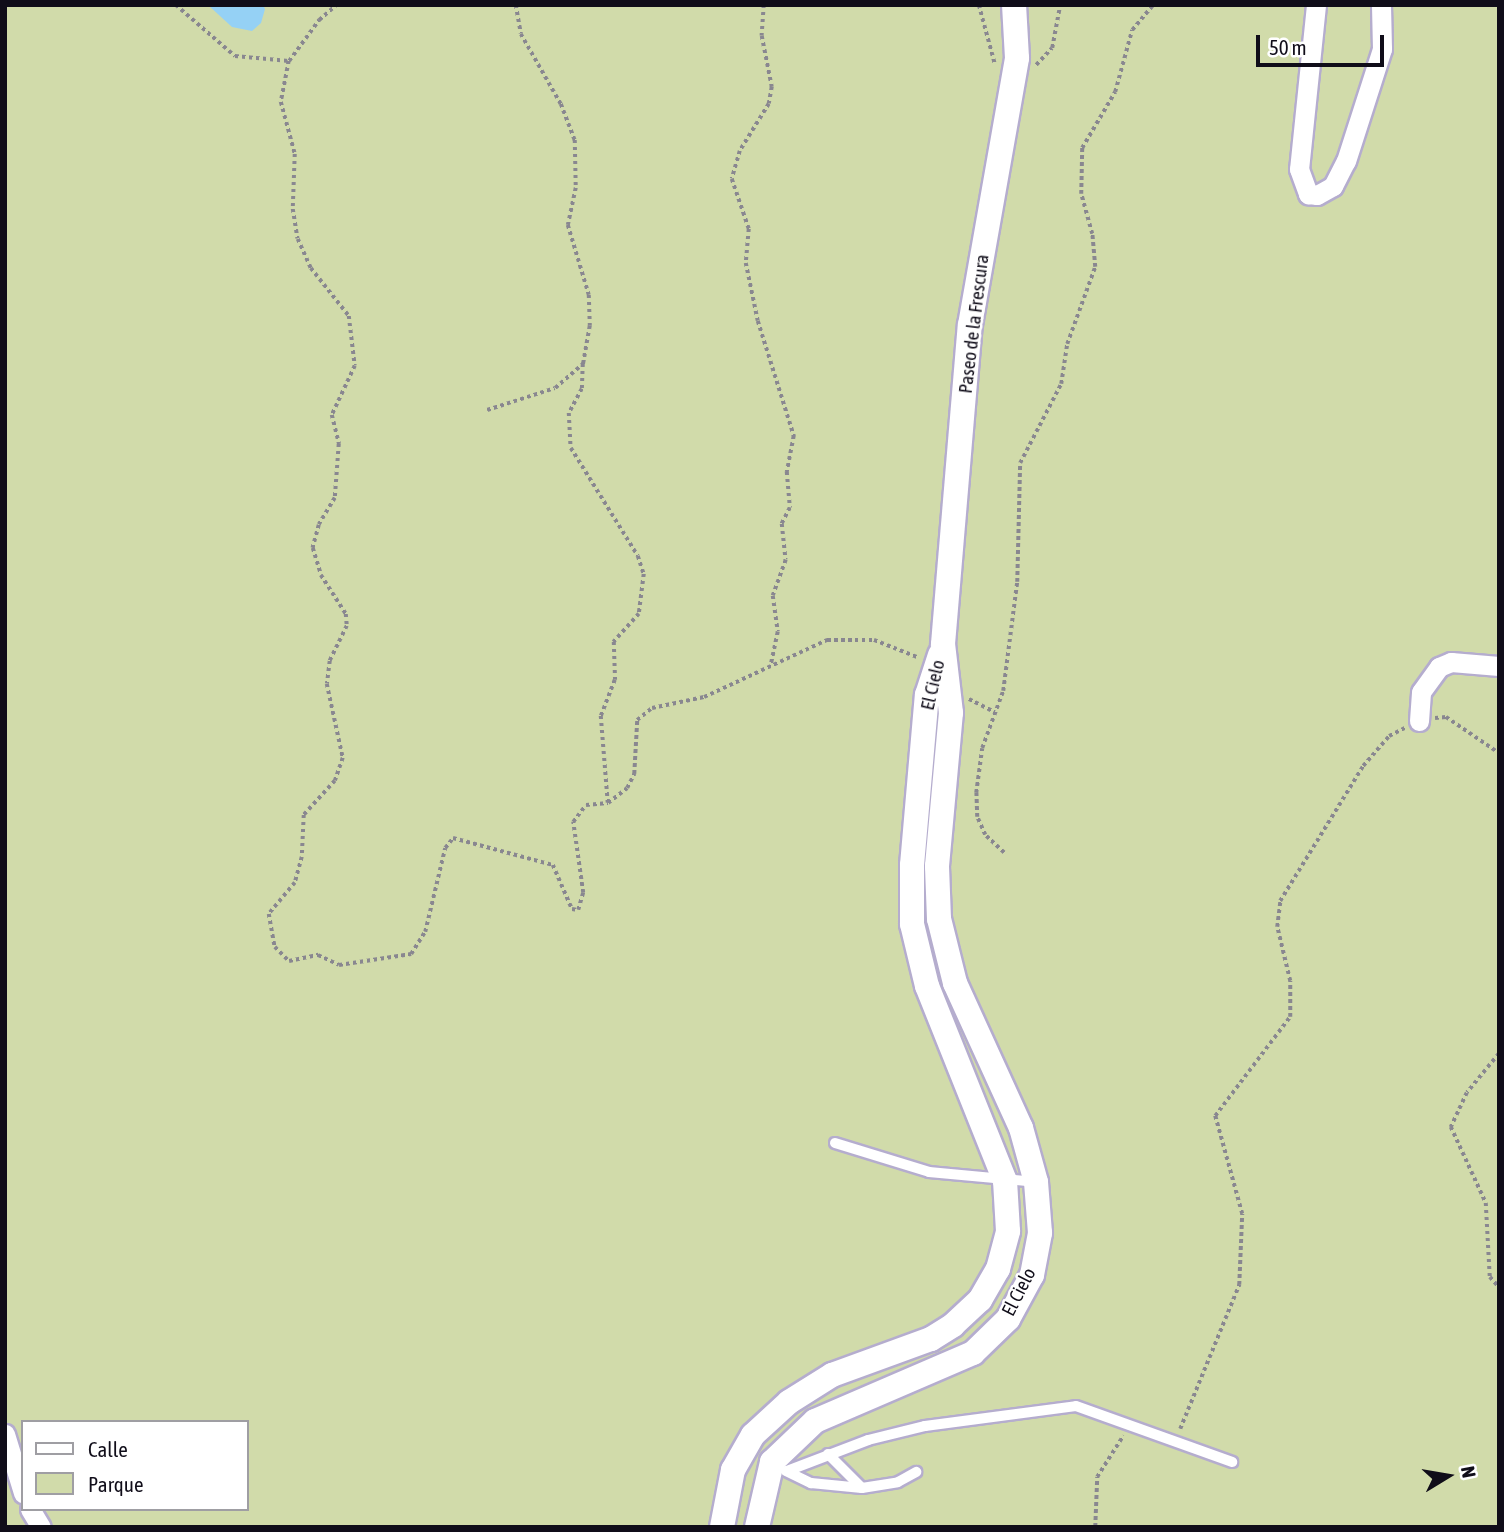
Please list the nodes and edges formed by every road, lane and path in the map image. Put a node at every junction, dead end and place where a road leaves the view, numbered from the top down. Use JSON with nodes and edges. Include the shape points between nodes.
{"nodes":[{"id":1,"x":176,"y":5,"type":"edge"},
{"id":2,"x":336,"y":5,"type":"edge"},
{"id":3,"x":516,"y":5,"type":"edge"},
{"id":4,"x":764,"y":5,"type":"edge"},
{"id":5,"x":979,"y":5,"type":"edge"},
{"id":6,"x":1014,"y":5,"type":"edge"},
{"id":7,"x":1060,"y":5,"type":"edge"},
{"id":8,"x":1153,"y":5,"type":"edge"},
{"id":9,"x":1316,"y":5,"type":"edge"},
{"id":10,"x":1381,"y":5,"type":"edge"},
{"id":11,"x":289,"y":61,"type":"junction"},
{"id":12,"x":1013,"y":77,"type":"junction"},
{"id":13,"x":583,"y":364,"type":"junction"},
{"id":14,"x":487,"y":410,"type":"dead end"},
{"id":15,"x":943,"y":644,"type":"junction"},
{"id":16,"x":771,"y":664,"type":"junction"},
{"id":17,"x":1499,"y":666,"type":"edge"},
{"id":18,"x":933,"y":674,"type":"junction"},
{"id":19,"x":1419,"y":721,"type":"junction"},
{"id":20,"x":1499,"y":753,"type":"edge"},
{"id":21,"x":608,"y":803,"type":"junction"},
{"id":22,"x":1004,"y":853,"type":"dead end"},
{"id":23,"x":1499,"y":1054,"type":"edge"},
{"id":24,"x":835,"y":1143,"type":"dead end"},
{"id":25,"x":1005,"y":1181,"type":"junction"},
{"id":26,"x":1037,"y":1182,"type":"junction"},
{"id":27,"x":1499,"y":1287,"type":"edge"},
{"id":28,"x":1130,"y":1425,"type":"junction"},
{"id":29,"x":5,"y":1434,"type":"edge"},
{"id":30,"x":1175,"y":1441,"type":"junction"},
{"id":31,"x":828,"y":1454,"type":"junction"},
{"id":32,"x":764,"y":1459,"type":"junction"},
{"id":33,"x":1232,"y":1462,"type":"dead end"},
{"id":34,"x":916,"y":1472,"type":"dead end"},
{"id":35,"x":21,"y":1486,"type":"edge"},
{"id":36,"x":862,"y":1488,"type":"junction"},
{"id":37,"x":31,"y":1511,"type":"edge"},
{"id":38,"x":41,"y":1527,"type":"edge"},
{"id":39,"x":722,"y":1527,"type":"edge"},
{"id":40,"x":757,"y":1527,"type":"edge"},
{"id":41,"x":1095,"y":1527,"type":"edge"}],
"edges":[{"from":1,"to":11,"type":"path","via":[[235,56]]},
{"from":2,"to":11,"type":"path"},
{"from":3,"to":13,"type":"path","via":[[521,34],[561,104],[575,140],[576,188],[568,225],[589,295],[590,326]]},
{"from":4,"to":16,"type":"path","via":[[762,36],[772,87],[769,104],[740,151],[732,179],[749,229],[746,263],[758,321],[794,436],[787,472],[790,508],[782,524],[786,560],[773,596],[778,632]]},
{"from":5,"to":12,"type":"path","via":[[998,70]]},
{"from":6,"to":12,"type":"street","name":"Paseo de la Frescura"},
{"from":7,"to":12,"type":"path","via":[[1052,48],[1034,68]]},
{"from":8,"to":22,"type":"path","via":[[1132,30],[1115,92],[1082,148],[1080,186],[1095,267],[1067,344],[1061,384],[1020,463],[1017,582],[1003,691],[986,732],[976,793],[977,817],[985,835]]},
{"from":9,"to":10,"type":"street","via":[[1299,169],[1308,194],[1317,195],[1333,186],[1350,148],[1382,49]]},
{"from":11,"to":21,"type":"path","via":[[281,102],[295,154],[293,209],[298,239],[311,268],[349,316],[355,366],[332,415],[339,444],[335,498],[313,548],[321,575],[346,614],[347,626],[330,661],[327,684],[343,758],[335,781],[304,815],[302,857],[295,883],[270,914],[275,947],[289,961],[318,956],[339,965],[411,954],[425,932],[445,848],[453,838],[553,865],[572,909],[578,910],[583,893],[573,822],[586,805]]},
{"from":12,"to":15,"type":"street","name":"Paseo de la Frescura","via":[[970,325]]},
{"from":13,"to":14,"type":"path","via":[[555,388]]},
{"from":13,"to":21,"type":"path","via":[[582,389],[569,413],[571,448],[638,555],[644,574],[639,614],[614,642],[615,680],[601,716]]},
{"from":15,"to":18,"type":"street","name":"El Cielo"},
{"from":15,"to":26,"type":"street","name":"El Cielo","via":[[951,713],[937,866],[939,919],[955,983],[1021,1128]]},
{"from":16,"to":18,"type":"path","via":[[827,640],[860,638],[898,647],[920,658]]},
{"from":16,"to":21,"type":"path","via":[[711,694],[643,713],[634,734],[634,774],[627,788]]},
{"from":17,"to":19,"type":"street","via":[[1451,662],[1439,667],[1421,692]]},
{"from":18,"to":25,"type":"street","name":"El Cielo","via":[[927,695],[913,852],[912,924],[927,985]]},
{"from":19,"to":20,"type":"path","via":[[1446,717]]},
{"from":19,"to":30,"type":"path","via":[[1390,736],[1363,766],[1280,901],[1277,927],[1290,981],[1290,1017],[1214,1116],[1242,1214],[1239,1285]]},
{"from":23,"to":27,"type":"path","via":[[1467,1093],[1451,1127],[1486,1202],[1490,1277]]},
{"from":24,"to":25,"type":"lane","via":[[929,1172]]},
{"from":25,"to":26,"type":"lane"},
{"from":25,"to":32,"type":"street","name":"El Cielo","via":[[1008,1231],[998,1269],[980,1300],[931,1339],[832,1375],[789,1402],[753,1435]]},
{"from":26,"to":32,"type":"street","name":"El Cielo","via":[[1040,1233],[1032,1275],[1008,1319],[973,1353],[815,1421]]},
{"from":28,"to":30,"type":"lane"},
{"from":28,"to":31,"type":"lane","via":[[1076,1406],[1041,1407],[925,1426]]},
{"from":28,"to":41,"type":"path","via":[[1097,1477]]},
{"from":29,"to":35,"type":"street"},
{"from":30,"to":33,"type":"lane"},
{"from":31,"to":32,"type":"lane"},
{"from":31,"to":36,"type":"lane"},
{"from":32,"to":36,"type":"lane","via":[[811,1483]]},
{"from":32,"to":39,"type":"street","name":"El Cielo","via":[[733,1470]]},
{"from":32,"to":40,"type":"street","name":"El Cielo"},
{"from":34,"to":36,"type":"lane","via":[[898,1482]]},
{"from":37,"to":38,"type":"street"}]}
